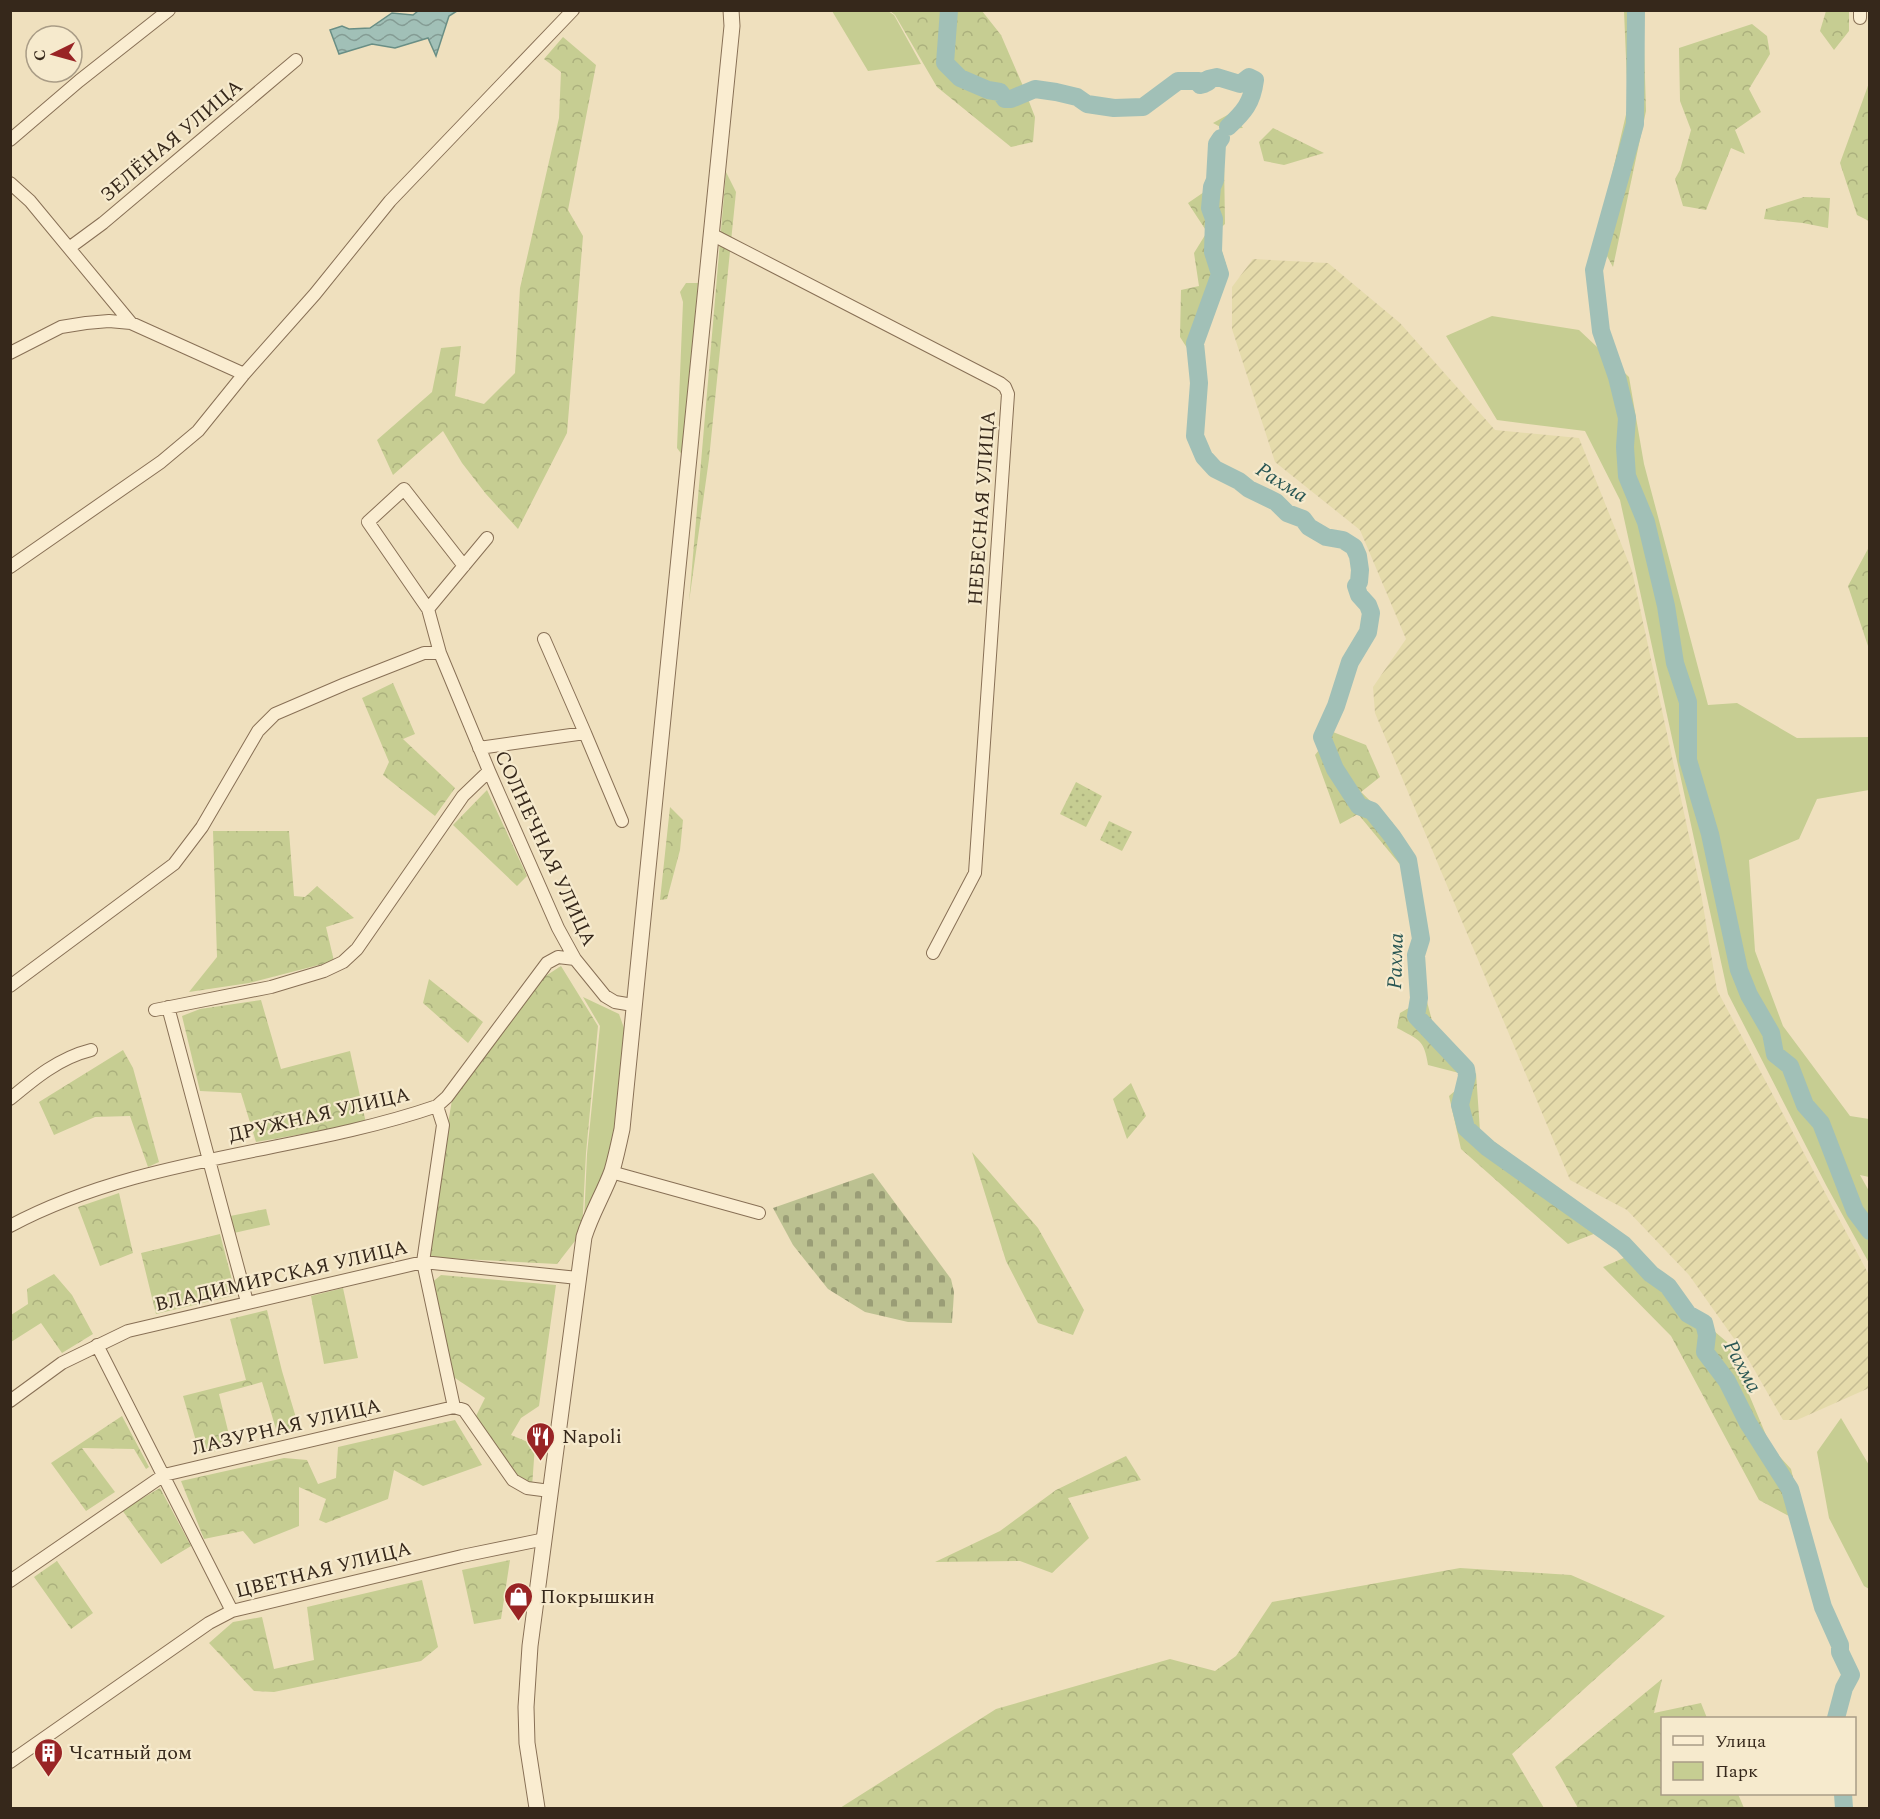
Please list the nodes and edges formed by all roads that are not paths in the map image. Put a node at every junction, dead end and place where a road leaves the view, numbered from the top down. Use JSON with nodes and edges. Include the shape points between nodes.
{"nodes":[{"id":1,"x":169,"y":10,"type":"edge"},
{"id":2,"x":573,"y":10,"type":"edge"},
{"id":3,"x":731,"y":10,"type":"edge"},
{"id":4,"x":296,"y":60,"type":"dead end"},
{"id":5,"x":10,"y":140,"type":"edge"},
{"id":6,"x":10,"y":183,"type":"edge"},
{"id":7,"x":711,"y":234,"type":"junction"},
{"id":8,"x":69,"y":248,"type":"junction"},
{"id":9,"x":131,"y":323,"type":"junction"},
{"id":10,"x":10,"y":353,"type":"edge"},
{"id":11,"x":244,"y":374,"type":"junction"},
{"id":12,"x":487,"y":538,"type":"dead end"},
{"id":13,"x":464,"y":566,"type":"junction"},
{"id":14,"x":10,"y":567,"type":"edge"},
{"id":15,"x":428,"y":609,"type":"junction"},
{"id":16,"x":544,"y":639,"type":"dead end"},
{"id":17,"x":440,"y":653,"type":"junction"},
{"id":18,"x":585,"y":733,"type":"junction"},
{"id":19,"x":479,"y":748,"type":"junction"},
{"id":20,"x":489,"y":771,"type":"junction"},
{"id":21,"x":622,"y":820,"type":"dead end"},
{"id":22,"x":933,"y":952,"type":"dead end"},
{"id":23,"x":575,"y":959,"type":"junction"},
{"id":24,"x":10,"y":986,"type":"edge"},
{"id":25,"x":633,"y":1005,"type":"junction"},
{"id":26,"x":168,"y":1007,"type":"junction"},
{"id":27,"x":155,"y":1010,"type":"dead end"},
{"id":28,"x":91,"y":1050,"type":"dead end"},
{"id":29,"x":10,"y":1099,"type":"edge"},
{"id":30,"x":438,"y":1106,"type":"junction"},
{"id":31,"x":209,"y":1159,"type":"junction"},
{"id":32,"x":611,"y":1172,"type":"junction"},
{"id":33,"x":759,"y":1213,"type":"dead end"},
{"id":34,"x":10,"y":1226,"type":"edge"},
{"id":35,"x":423,"y":1262,"type":"junction"},
{"id":36,"x":578,"y":1278,"type":"junction"},
{"id":37,"x":246,"y":1302,"type":"junction"},
{"id":38,"x":97,"y":1345,"type":"junction"},
{"id":39,"x":10,"y":1401,"type":"edge"},
{"id":40,"x":454,"y":1407,"type":"junction"},
{"id":41,"x":164,"y":1475,"type":"junction"},
{"id":42,"x":550,"y":1491,"type":"junction"},
{"id":43,"x":544,"y":1539,"type":"junction"},
{"id":44,"x":10,"y":1581,"type":"edge"},
{"id":45,"x":232,"y":1611,"type":"junction"},
{"id":46,"x":10,"y":1762,"type":"edge"},
{"id":47,"x":537,"y":1809,"type":"edge"}],
"edges":[{"from":1,"to":5,"type":"street"},
{"from":2,"to":11,"type":"street","via":[[390,201]]},
{"from":3,"to":7,"type":"street"},
{"from":4,"to":8,"type":"street","name":"ЗЕЛЁНАЯ УЛИЦА"},
{"from":6,"to":8,"type":"street"},
{"from":7,"to":22,"type":"street","name":"НЕБЕСНАЯ УЛИЦА","via":[[1000,383],[1008,394],[975,873]]},
{"from":7,"to":25,"type":"street"},
{"from":8,"to":9,"type":"street"},
{"from":9,"to":10,"type":"street","via":[[86,322],[61,327]]},
{"from":9,"to":11,"type":"street"},
{"from":11,"to":14,"type":"street","via":[[198,431],[168,456]]},
{"from":12,"to":13,"type":"street"},
{"from":13,"to":15,"type":"street"},
{"from":13,"to":15,"type":"street","name":"СОЛНЕЧНАЯ УЛИЦА","via":[[404,489],[368,522]]},
{"from":15,"to":17,"type":"street","name":"СОЛНЕЧНАЯ УЛИЦА"},
{"from":16,"to":18,"type":"street"},
{"from":17,"to":19,"type":"street","name":"СОЛНЕЧНАЯ УЛИЦА"},
{"from":17,"to":24,"type":"street","via":[[424,653],[275,714],[258,731],[202,827],[174,864]]},
{"from":18,"to":19,"type":"street","name":"СОЛНЕЧНАЯ УЛИЦА"},
{"from":18,"to":21,"type":"street"},
{"from":19,"to":20,"type":"street","name":"СОЛНЕЧНАЯ УЛИЦА"},
{"from":20,"to":23,"type":"street","name":"СОЛНЕЧНАЯ УЛИЦА"},
{"from":20,"to":26,"type":"street","via":[[463,796],[357,949],[343,962],[271,987]]},
{"from":23,"to":25,"type":"street","name":"СОЛНЕЧНАЯ УЛИЦА","via":[[606,996]]},
{"from":23,"to":30,"type":"street","name":"ДРУЖНАЯ УЛИЦА","via":[[558,957],[547,963]]},
{"from":25,"to":32,"type":"street","via":[[622,1129]]},
{"from":26,"to":27,"type":"street"},
{"from":26,"to":31,"type":"street"},
{"from":28,"to":29,"type":"street","via":[[65,1059]]},
{"from":30,"to":31,"type":"street","name":"ДРУЖНАЯ УЛИЦА","via":[[344,1132]]},
{"from":30,"to":35,"type":"street","name":"ВЛАДИМИРСКАЯ УЛИЦА","via":[[443,1125]]},
{"from":31,"to":34,"type":"street","name":"ДРУЖНАЯ УЛИЦА","via":[[72,1198]]},
{"from":31,"to":37,"type":"street"},
{"from":32,"to":33,"type":"street"},
{"from":32,"to":36,"type":"street","via":[[590,1216]]},
{"from":35,"to":36,"type":"street"},
{"from":35,"to":37,"type":"street","name":"ВЛАДИМИРСКАЯ УЛИЦА"},
{"from":35,"to":40,"type":"street"},
{"from":36,"to":42,"type":"street"},
{"from":37,"to":38,"type":"street","name":"ВЛАДИМИРСКАЯ УЛИЦА","via":[[128,1331]]},
{"from":38,"to":39,"type":"street","name":"ВЛАДИМИРСКАЯ УЛИЦА","via":[[62,1363]]},
{"from":38,"to":41,"type":"street"},
{"from":40,"to":41,"type":"street","name":"ЛАЗУРНАЯ УЛИЦА"},
{"from":40,"to":42,"type":"street","via":[[464,1410],[513,1480],[527,1488]]},
{"from":41,"to":44,"type":"street","name":"ЛАЗУРНАЯ УЛИЦА"},
{"from":41,"to":45,"type":"street"},
{"from":42,"to":43,"type":"street"},
{"from":43,"to":45,"type":"street","name":"ЦВЕТНАЯ УЛИЦА"},
{"from":43,"to":47,"type":"street","via":[[526,1707]]},
{"from":45,"to":46,"type":"street","name":"ЦВЕТНАЯ УЛИЦА","via":[[209,1623]]}]}
